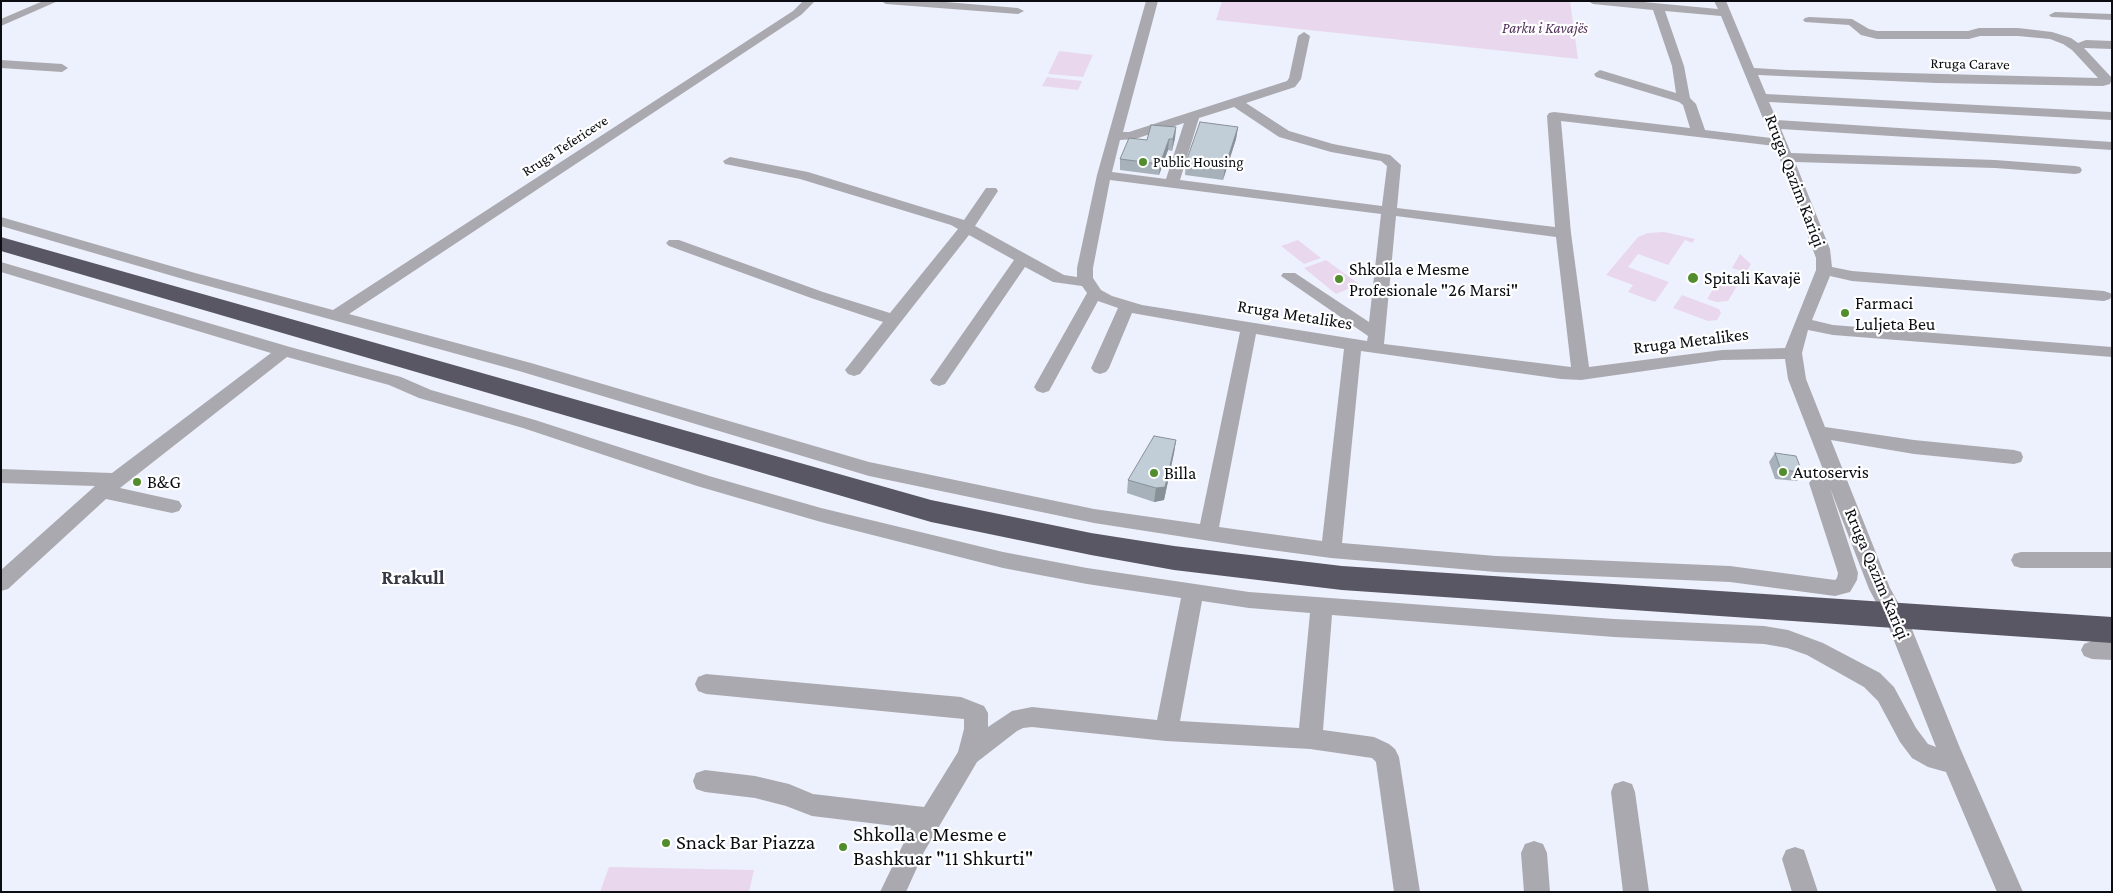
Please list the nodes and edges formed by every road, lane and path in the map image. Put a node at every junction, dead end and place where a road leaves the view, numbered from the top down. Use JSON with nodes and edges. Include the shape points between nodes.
{"nodes":[{"id":1,"x":54,"y":1,"type":"edge"},
{"id":2,"x":810,"y":1,"type":"edge"},
{"id":3,"x":886,"y":1,"type":"edge"},
{"id":4,"x":1152,"y":1,"type":"edge"},
{"id":5,"x":1592,"y":1,"type":"edge"},
{"id":6,"x":976,"y":4,"type":"edge"},
{"id":7,"x":1658,"y":7,"type":"junction"},
{"id":8,"x":1723,"y":7,"type":"edge"},
{"id":9,"x":1018,"y":11,"type":"dead end"},
{"id":10,"x":2055,"y":15,"type":"dead end"},
{"id":11,"x":2112,"y":18,"type":"edge"},
{"id":12,"x":1809,"y":20,"type":"dead end"},
{"id":13,"x":1,"y":23,"type":"edge"},
{"id":14,"x":1304,"y":36,"type":"dead end"},
{"id":15,"x":2112,"y":45,"type":"edge"},
{"id":16,"x":2076,"y":47,"type":"junction"},
{"id":17,"x":1,"y":64,"type":"edge"},
{"id":18,"x":62,"y":68,"type":"dead end"},
{"id":19,"x":1751,"y":71,"type":"junction"},
{"id":20,"x":1600,"y":74,"type":"dead end"},
{"id":21,"x":1762,"y":98,"type":"junction"},
{"id":22,"x":1684,"y":99,"type":"junction"},
{"id":23,"x":1236,"y":102,"type":"junction"},
{"id":24,"x":1193,"y":116,"type":"junction"},
{"id":25,"x":2112,"y":116,"type":"edge"},
{"id":26,"x":1772,"y":124,"type":"junction"},
{"id":27,"x":1700,"y":134,"type":"junction"},
{"id":28,"x":1114,"y":136,"type":"junction"},
{"id":29,"x":2112,"y":146,"type":"edge"},
{"id":30,"x":1783,"y":150,"type":"junction"},
{"id":31,"x":730,"y":161,"type":"dead end"},
{"id":32,"x":2075,"y":170,"type":"dead end"},
{"id":33,"x":1104,"y":175,"type":"junction"},
{"id":34,"x":1172,"y":183,"type":"junction"},
{"id":35,"x":991,"y":191,"type":"dead end"},
{"id":36,"x":1389,"y":210,"type":"junction"},
{"id":37,"x":1,"y":221,"type":"edge"},
{"id":38,"x":967,"y":227,"type":"junction"},
{"id":39,"x":1,"y":231,"type":"edge"},
{"id":40,"x":1563,"y":233,"type":"junction"},
{"id":41,"x":674,"y":243,"type":"dead end"},
{"id":42,"x":1,"y":244,"type":"edge"},
{"id":43,"x":1023,"y":258,"type":"junction"},
{"id":44,"x":1,"y":267,"type":"edge"},
{"id":45,"x":1824,"y":270,"type":"junction"},
{"id":46,"x":187,"y":276,"type":"junction"},
{"id":47,"x":1289,"y":276,"type":"dead end"},
{"id":48,"x":1091,"y":287,"type":"junction"},
{"id":49,"x":2104,"y":296,"type":"dead end"},
{"id":50,"x":236,"y":298,"type":"junction"},
{"id":51,"x":1127,"y":307,"type":"junction"},
{"id":52,"x":337,"y":315,"type":"junction"},
{"id":53,"x":893,"y":320,"type":"junction"},
{"id":54,"x":1802,"y":324,"type":"junction"},
{"id":55,"x":1249,"y":327,"type":"junction"},
{"id":56,"x":1376,"y":341,"type":"junction"},
{"id":57,"x":1353,"y":345,"type":"junction"},
{"id":58,"x":284,"y":351,"type":"junction"},
{"id":59,"x":2112,"y":352,"type":"edge"},
{"id":60,"x":1793,"y":353,"type":"junction"},
{"id":61,"x":1100,"y":368,"type":"dead end"},
{"id":62,"x":854,"y":370,"type":"dead end"},
{"id":63,"x":1581,"y":374,"type":"junction"},
{"id":64,"x":939,"y":380,"type":"dead end"},
{"id":65,"x":1043,"y":386,"type":"dead end"},
{"id":66,"x":1818,"y":432,"type":"junction"},
{"id":67,"x":2014,"y":458,"type":"dead end"},
{"id":68,"x":1,"y":476,"type":"edge"},
{"id":69,"x":109,"y":485,"type":"junction"},
{"id":70,"x":1840,"y":487,"type":"junction"},
{"id":71,"x":172,"y":506,"type":"dead end"},
{"id":72,"x":1208,"y":533,"type":"junction"},
{"id":73,"x":1331,"y":550,"type":"junction"},
{"id":74,"x":2021,"y":560,"type":"dead end"},
{"id":75,"x":2112,"y":560,"type":"edge"},
{"id":76,"x":1,"y":584,"type":"edge"},
{"id":77,"x":1193,"y":593,"type":"junction"},
{"id":78,"x":1322,"y":605,"type":"junction"},
{"id":79,"x":2112,"y":613,"type":"edge"},
{"id":80,"x":2112,"y":630,"type":"edge"},
{"id":81,"x":706,"y":684,"type":"dead end"},
{"id":82,"x":1166,"y":731,"type":"junction"},
{"id":83,"x":1310,"y":739,"type":"junction"},
{"id":84,"x":969,"y":755,"type":"junction"},
{"id":85,"x":1951,"y":755,"type":"junction"},
{"id":86,"x":705,"y":781,"type":"dead end"},
{"id":87,"x":1624,"y":792,"type":"dead end"},
{"id":88,"x":931,"y":819,"type":"junction"},
{"id":89,"x":1534,"y":853,"type":"dead end"},
{"id":90,"x":1795,"y":859,"type":"dead end"},
{"id":91,"x":894,"y":892,"type":"edge"},
{"id":92,"x":1407,"y":892,"type":"edge"},
{"id":93,"x":1537,"y":892,"type":"edge"},
{"id":94,"x":1636,"y":892,"type":"edge"},
{"id":95,"x":1805,"y":892,"type":"edge"},
{"id":96,"x":2010,"y":892,"type":"edge"}],
"edges":[{"from":1,"to":13,"type":"street"},
{"from":2,"to":52,"type":"street","name":"Rruga Tefericeve","via":[[797,13]]},
{"from":3,"to":6,"type":"street"},
{"from":4,"to":28,"type":"street"},
{"from":5,"to":7,"type":"street"},
{"from":6,"to":9,"type":"street"},
{"from":7,"to":8,"type":"street"},
{"from":7,"to":22,"type":"street","via":[[1678,66]]},
{"from":8,"to":19,"type":"street","name":"Rruga Qazim Kariqi"},
{"from":10,"to":11,"type":"street"},
{"from":12,"to":16,"type":"street","via":[[1852,22],[1865,32],[1877,35],[2018,32],[2052,36]]},
{"from":14,"to":23,"type":"street","via":[[1294,82]]},
{"from":15,"to":16,"type":"street"},
{"from":16,"to":19,"type":"street","name":"Rruga Carave","via":[[2106,81],[1936,79]]},
{"from":17,"to":18,"type":"street"},
{"from":19,"to":21,"type":"street","name":"Rruga Qazim Kariqi"},
{"from":20,"to":22,"type":"street"},
{"from":21,"to":25,"type":"street"},
{"from":21,"to":26,"type":"street","name":"Rruga Qazim Kariqi"},
{"from":22,"to":27,"type":"street"},
{"from":23,"to":24,"type":"street"},
{"from":23,"to":36,"type":"street","via":[[1290,136],[1391,161],[1394,165]]},
{"from":24,"to":28,"type":"street","via":[[1130,136]]},
{"from":24,"to":34,"type":"street"},
{"from":26,"to":29,"type":"street"},
{"from":26,"to":30,"type":"street","name":"Rruga Qazim Kariqi"},
{"from":27,"to":30,"type":"street"},
{"from":27,"to":40,"type":"street","via":[[1554,116]]},
{"from":28,"to":33,"type":"street"},
{"from":30,"to":32,"type":"street"},
{"from":30,"to":45,"type":"street","name":"Rruga Qazim Kariqi","via":[[1822,249]]},
{"from":31,"to":38,"type":"street","via":[[803,175]]},
{"from":33,"to":34,"type":"street"},
{"from":33,"to":48,"type":"street","via":[[1085,268]]},
{"from":34,"to":36,"type":"street"},
{"from":35,"to":38,"type":"street"},
{"from":36,"to":40,"type":"street"},
{"from":36,"to":56,"type":"street"},
{"from":37,"to":46,"type":"street"},
{"from":38,"to":43,"type":"street"},
{"from":38,"to":53,"type":"street"},
{"from":39,"to":50,"type":"highway"},
{"from":40,"to":63,"type":"street"},
{"from":41,"to":53,"type":"street","via":[[817,296]]},
{"from":42,"to":80,"type":"highway","via":[[932,511],[1082,542],[1174,558],[1342,578]]},
{"from":43,"to":48,"type":"street","via":[[1059,279]]},
{"from":43,"to":64,"type":"street"},
{"from":44,"to":58,"type":"street"},
{"from":45,"to":49,"type":"street","via":[[1852,276]]},
{"from":45,"to":54,"type":"street","name":"Rruga Qazim Kariqi"},
{"from":46,"to":50,"type":"highway","via":[[188,280],[231,292]]},
{"from":46,"to":52,"type":"street"},
{"from":47,"to":56,"type":"street"},
{"from":48,"to":51,"type":"street","name":"Rruga Metalikes","via":[[1106,299]]},
{"from":48,"to":65,"type":"street"},
{"from":50,"to":79,"type":"highway","via":[[939,496],[1096,529],[1341,562]]},
{"from":51,"to":55,"type":"street","name":"Rruga Metalikes"},
{"from":51,"to":61,"type":"street"},
{"from":52,"to":72,"type":"street","via":[[526,367],[870,469],[1085,514]]},
{"from":53,"to":62,"type":"street"},
{"from":54,"to":59,"type":"street","via":[[1833,330]]},
{"from":54,"to":60,"type":"street","name":"Rruga Qazim Kariqi"},
{"from":55,"to":57,"type":"street","name":"Rruga Metalikes"},
{"from":55,"to":72,"type":"street"},
{"from":56,"to":57,"type":"street","name":"Rruga Metalikes"},
{"from":56,"to":63,"type":"street","name":"Rruga Metalikes"},
{"from":57,"to":73,"type":"street"},
{"from":58,"to":69,"type":"street"},
{"from":58,"to":77,"type":"street","via":[[395,381],[425,394],[821,515],[1003,560]]},
{"from":60,"to":63,"type":"street","name":"Rruga Metalikes","via":[[1722,355]]},
{"from":60,"to":66,"type":"street","name":"Rruga Qazim Kariqi","via":[[1797,379]]},
{"from":66,"to":67,"type":"street"},
{"from":66,"to":70,"type":"street","name":"Rruga Qazim Kariqi"},
{"from":68,"to":69,"type":"street"},
{"from":69,"to":71,"type":"street"},
{"from":69,"to":76,"type":"street"},
{"from":70,"to":73,"type":"street","via":[[1823,479],[1819,483],[1848,573],[1843,586],[1835,588],[1730,574],[1496,564]]},
{"from":70,"to":85,"type":"street","name":"Rruga Qazim Kariqi"},
{"from":72,"to":73,"type":"street"},
{"from":74,"to":75,"type":"street"},
{"from":77,"to":78,"type":"street"},
{"from":77,"to":82,"type":"street"},
{"from":78,"to":83,"type":"street"},
{"from":78,"to":85,"type":"street","via":[[1788,639],[1815,649],[1872,680],[1886,694],[1920,751],[1936,760]]},
{"from":81,"to":84,"type":"street","via":[[970,710],[976,713],[976,729]]},
{"from":82,"to":83,"type":"street"},
{"from":82,"to":84,"type":"street","via":[[1020,718]]},
{"from":83,"to":92,"type":"street","via":[[1374,748],[1387,757]]},
{"from":84,"to":88,"type":"street"},
{"from":85,"to":96,"type":"street","name":"Rruga Qazim Kariqi"},
{"from":86,"to":88,"type":"street","via":[[755,787],[821,806]]},
{"from":87,"to":94,"type":"street"},
{"from":88,"to":91,"type":"street","via":[[915,844]]},
{"from":89,"to":93,"type":"street"},
{"from":90,"to":95,"type":"street"}]}
